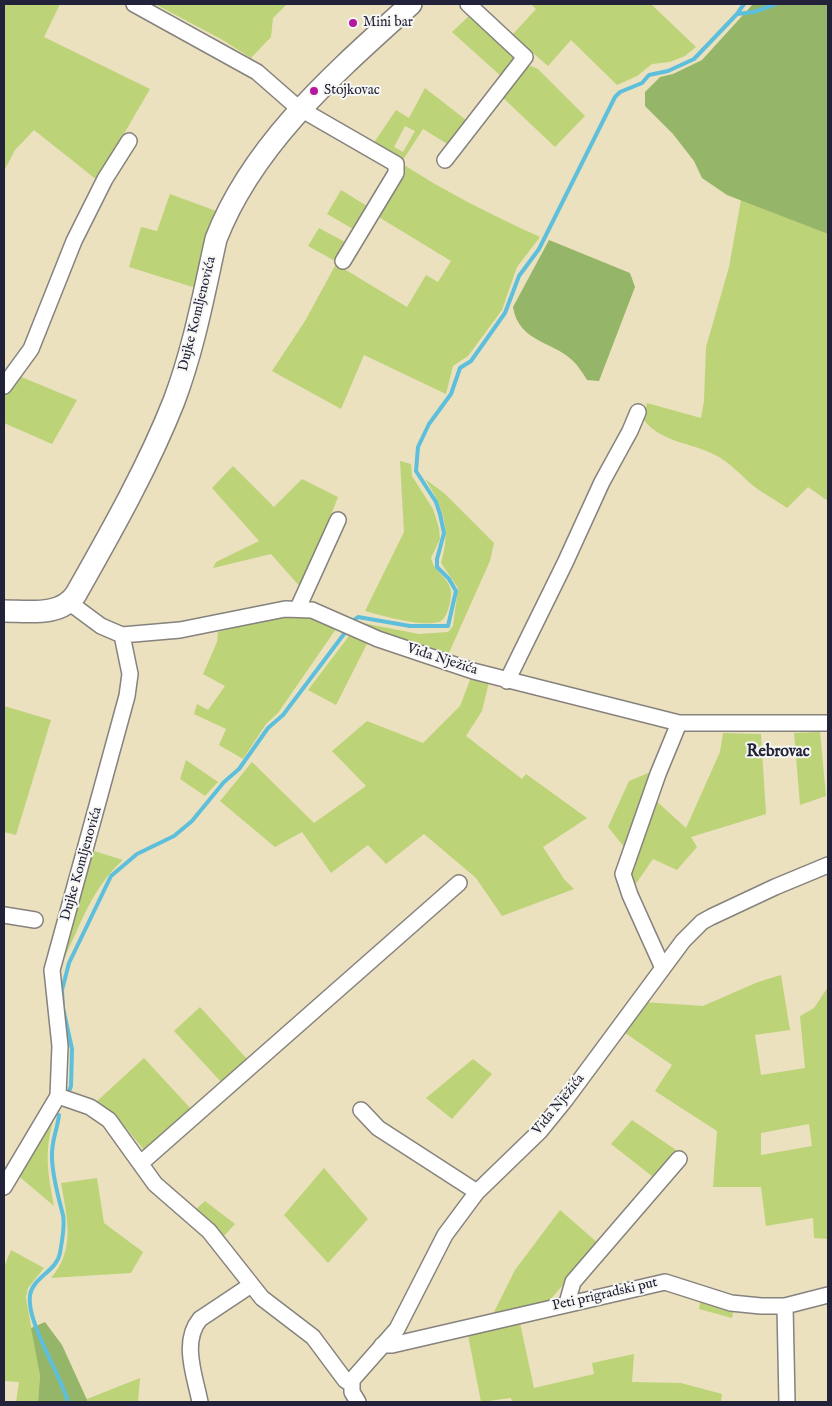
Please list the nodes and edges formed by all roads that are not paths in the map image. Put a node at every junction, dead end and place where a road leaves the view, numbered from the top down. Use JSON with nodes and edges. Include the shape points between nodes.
{"nodes":[{"id":1,"x":134,"y":4,"type":"edge"},
{"id":2,"x":411,"y":4,"type":"edge"},
{"id":3,"x":468,"y":4,"type":"edge"},
{"id":4,"x":303,"y":109,"type":"junction"},
{"id":5,"x":129,"y":141,"type":"dead end"},
{"id":6,"x":445,"y":160,"type":"dead end"},
{"id":7,"x":343,"y":262,"type":"dead end"},
{"id":8,"x":4,"y":386,"type":"edge"},
{"id":9,"x":638,"y":412,"type":"dead end"},
{"id":10,"x":338,"y":520,"type":"dead end"},
{"id":11,"x":70,"y":603,"type":"junction"},
{"id":12,"x":298,"y":608,"type":"junction"},
{"id":13,"x":4,"y":611,"type":"edge"},
{"id":14,"x":122,"y":635,"type":"junction"},
{"id":15,"x":507,"y":680,"type":"junction"},
{"id":16,"x":679,"y":723,"type":"junction"},
{"id":17,"x":828,"y":723,"type":"edge"},
{"id":18,"x":828,"y":865,"type":"edge"},
{"id":19,"x":459,"y":883,"type":"dead end"},
{"id":20,"x":4,"y":915,"type":"edge"},
{"id":21,"x":34,"y":920,"type":"dead end"},
{"id":22,"x":662,"y":966,"type":"junction"},
{"id":23,"x":58,"y":1096,"type":"junction"},
{"id":24,"x":361,"y":1110,"type":"dead end"},
{"id":25,"x":679,"y":1159,"type":"dead end"},
{"id":26,"x":140,"y":1163,"type":"junction"},
{"id":27,"x":4,"y":1187,"type":"edge"},
{"id":28,"x":477,"y":1192,"type":"junction"},
{"id":29,"x":251,"y":1285,"type":"junction"},
{"id":30,"x":828,"y":1294,"type":"edge"},
{"id":31,"x":567,"y":1303,"type":"junction"},
{"id":32,"x":785,"y":1306,"type":"junction"},
{"id":33,"x":382,"y":1345,"type":"junction"},
{"id":34,"x":351,"y":1384,"type":"junction"},
{"id":35,"x":200,"y":1402,"type":"edge"},
{"id":36,"x":358,"y":1402,"type":"edge"},
{"id":37,"x":787,"y":1402,"type":"edge"}],
"edges":[{"from":1,"to":4,"type":"street","via":[[257,72]]},
{"from":2,"to":4,"type":"street","name":"Dujke Komljenovića"},
{"from":3,"to":6,"type":"street","via":[[525,57]]},
{"from":4,"to":7,"type":"street","via":[[397,166],[396,173]]},
{"from":4,"to":11,"type":"street","name":"Dujke Komljenovića","via":[[260,159],[222,223],[174,400],[156,442]]},
{"from":5,"to":8,"type":"street","via":[[105,179],[74,241],[30,349]]},
{"from":9,"to":15,"type":"street"},
{"from":10,"to":12,"type":"street"},
{"from":11,"to":13,"type":"street","via":[[51,610]]},
{"from":11,"to":14,"type":"street","name":"Vida Nježića","via":[[101,626]]},
{"from":12,"to":14,"type":"street","name":"Vida Nježića","via":[[180,630]]},
{"from":12,"to":15,"type":"street","name":"Vida Nježića","via":[[312,610],[353,629]]},
{"from":14,"to":23,"type":"street","name":"Dujke Komljenovića","via":[[130,674],[127,696],[52,970],[60,1046]]},
{"from":15,"to":16,"type":"street","name":"Vida Nježića"},
{"from":16,"to":17,"type":"street","name":"Vida Nježića"},
{"from":16,"to":22,"type":"street","via":[[623,874]]},
{"from":18,"to":22,"type":"street","name":"Vida Nježića","via":[[702,922]]},
{"from":19,"to":26,"type":"street"},
{"from":20,"to":21,"type":"street"},
{"from":22,"to":28,"type":"street","name":"Vida Nježića","via":[[566,1099],[540,1130]]},
{"from":23,"to":26,"type":"street","via":[[102,1114],[125,1139]]},
{"from":23,"to":27,"type":"street","name":"Dujke Komljenovića"},
{"from":24,"to":28,"type":"street","via":[[378,1128]]},
{"from":25,"to":31,"type":"street","via":[[573,1282]]},
{"from":26,"to":29,"type":"street","via":[[160,1189],[213,1236]]},
{"from":28,"to":33,"type":"street","name":"Vida Nježića","via":[[445,1235],[397,1329]]},
{"from":29,"to":34,"type":"street","via":[[273,1308],[313,1337]]},
{"from":29,"to":35,"type":"street","via":[[194,1326],[190,1353]]},
{"from":30,"to":32,"type":"street","name":"Peti prigradski put"},
{"from":31,"to":32,"type":"street","name":"Peti prigradski put","via":[[665,1282],[731,1303]]},
{"from":31,"to":33,"type":"street","name":"Peti prigradski put","via":[[471,1328]]},
{"from":32,"to":37,"type":"street"},
{"from":33,"to":34,"type":"street","name":"Vida Nježića"},
{"from":34,"to":36,"type":"street"}]}
